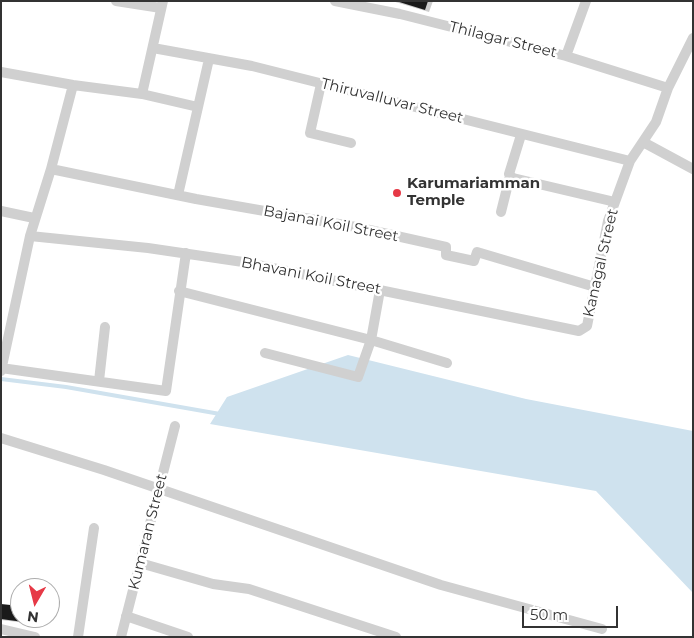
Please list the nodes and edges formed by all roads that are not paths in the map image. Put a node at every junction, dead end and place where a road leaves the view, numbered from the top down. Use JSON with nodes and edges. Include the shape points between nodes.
{"nodes":[{"id":1,"x":116,"y":1,"type":"edge"},
{"id":2,"x":335,"y":1,"type":"edge"},
{"id":3,"x":586,"y":1,"type":"edge"},
{"id":4,"x":162,"y":5,"type":"edge"},
{"id":5,"x":693,"y":38,"type":"edge"},
{"id":6,"x":152,"y":48,"type":"junction"},
{"id":7,"x":566,"y":56,"type":"junction"},
{"id":8,"x":209,"y":59,"type":"junction"},
{"id":9,"x":1,"y":72,"type":"edge"},
{"id":10,"x":321,"y":84,"type":"junction"},
{"id":11,"x":73,"y":85,"type":"junction"},
{"id":12,"x":668,"y":88,"type":"junction"},
{"id":13,"x":142,"y":94,"type":"junction"},
{"id":14,"x":198,"y":107,"type":"junction"},
{"id":15,"x":521,"y":135,"type":"junction"},
{"id":16,"x":643,"y":142,"type":"junction"},
{"id":17,"x":351,"y":143,"type":"dead end"},
{"id":18,"x":630,"y":161,"type":"junction"},
{"id":19,"x":51,"y":169,"type":"junction"},
{"id":20,"x":693,"y":169,"type":"edge"},
{"id":21,"x":510,"y":176,"type":"junction"},
{"id":22,"x":178,"y":195,"type":"junction"},
{"id":23,"x":615,"y":202,"type":"junction"},
{"id":24,"x":1,"y":211,"type":"edge"},
{"id":25,"x":500,"y":212,"type":"dead end"},
{"id":26,"x":34,"y":218,"type":"junction"},
{"id":27,"x":30,"y":236,"type":"junction"},
{"id":28,"x":186,"y":253,"type":"junction"},
{"id":29,"x":595,"y":287,"type":"junction"},
{"id":30,"x":380,"y":290,"type":"junction"},
{"id":31,"x":179,"y":291,"type":"junction"},
{"id":32,"x":587,"y":326,"type":"joint"},
{"id":33,"x":104,"y":327,"type":"dead end"},
{"id":34,"x":371,"y":340,"type":"junction"},
{"id":35,"x":265,"y":353,"type":"dead end"},
{"id":36,"x":446,"y":363,"type":"dead end"},
{"id":37,"x":1,"y":369,"type":"edge"},
{"id":38,"x":99,"y":381,"type":"junction"},
{"id":39,"x":175,"y":426,"type":"dead end"},
{"id":40,"x":1,"y":438,"type":"edge"},
{"id":41,"x":158,"y":490,"type":"junction"},
{"id":42,"x":94,"y":528,"type":"dead end"},
{"id":43,"x":140,"y":563,"type":"junction"},
{"id":44,"x":126,"y":616,"type":"junction"},
{"id":45,"x":1,"y":629,"type":"edge"},
{"id":46,"x":602,"y":629,"type":"dead end"},
{"id":47,"x":34,"y":637,"type":"edge"},
{"id":48,"x":78,"y":637,"type":"edge"},
{"id":49,"x":121,"y":637,"type":"edge"},
{"id":50,"x":188,"y":637,"type":"edge"},
{"id":51,"x":396,"y":637,"type":"edge"}],
"edges":[{"from":1,"to":4,"type":"street"},
{"from":2,"to":7,"type":"street","name":"Thilagar Street"},
{"from":3,"to":7,"type":"street"},
{"from":4,"to":6,"type":"street"},
{"from":5,"to":12,"type":"street","name":"Kanagal Street"},
{"from":6,"to":8,"type":"street","name":"Thiruvalluvar Street"},
{"from":6,"to":13,"type":"street"},
{"from":7,"to":12,"type":"street","name":"Thilagar Street"},
{"from":8,"to":10,"type":"street","name":"Thiruvalluvar Street","via":[[252,66]]},
{"from":8,"to":14,"type":"street"},
{"from":9,"to":11,"type":"street"},
{"from":10,"to":15,"type":"street","name":"Thiruvalluvar Street"},
{"from":10,"to":17,"type":"street","via":[[310,133]]},
{"from":11,"to":13,"type":"street"},
{"from":11,"to":19,"type":"street"},
{"from":12,"to":16,"type":"street","name":"Kanagal Street","via":[[656,122]]},
{"from":13,"to":14,"type":"street"},
{"from":14,"to":22,"type":"street"},
{"from":15,"to":18,"type":"street","name":"Thiruvalluvar Street"},
{"from":15,"to":21,"type":"street"},
{"from":16,"to":18,"type":"street","name":"Kanagal Street"},
{"from":16,"to":20,"type":"street"},
{"from":18,"to":23,"type":"street","name":"Kanagal Street"},
{"from":19,"to":22,"type":"street","name":"Bajanai Koil Street"},
{"from":19,"to":26,"type":"street"},
{"from":21,"to":23,"type":"street"},
{"from":21,"to":25,"type":"street"},
{"from":22,"to":29,"type":"street","name":"Bajanai Koil Street","via":[[356,227],[446,248],[446,255],[474,261],[477,252]]},
{"from":23,"to":29,"type":"street","name":"Kanagal Street"},
{"from":24,"to":26,"type":"street"},
{"from":26,"to":27,"type":"street"},
{"from":27,"to":28,"type":"street","name":"Bhavani Koil Street"},
{"from":27,"to":37,"type":"street"},
{"from":28,"to":30,"type":"street","name":"Bhavani Koil Street"},
{"from":28,"to":31,"type":"street"},
{"from":29,"to":32,"type":"street","name":"Kanagal Street"},
{"from":30,"to":32,"type":"street","name":"Bhavani Koil Street","via":[[579,331]]},
{"from":30,"to":34,"type":"street"},
{"from":31,"to":34,"type":"street"},
{"from":31,"to":38,"type":"street","via":[[166,391]]},
{"from":33,"to":38,"type":"street"},
{"from":34,"to":35,"type":"street","via":[[360,376],[354,378]]},
{"from":34,"to":36,"type":"street"},
{"from":37,"to":38,"type":"street"},
{"from":39,"to":41,"type":"street","name":"Kumaran Street"},
{"from":40,"to":41,"type":"street"},
{"from":41,"to":43,"type":"street","name":"Kumaran Street"},
{"from":41,"to":46,"type":"street","via":[[441,585]]},
{"from":42,"to":48,"type":"street"},
{"from":43,"to":44,"type":"street","name":"Kumaran Street"},
{"from":43,"to":51,"type":"street","via":[[213,584],[249,590]]},
{"from":44,"to":49,"type":"street","name":"Kumaran Street"},
{"from":44,"to":50,"type":"street"},
{"from":45,"to":47,"type":"street"}]}
